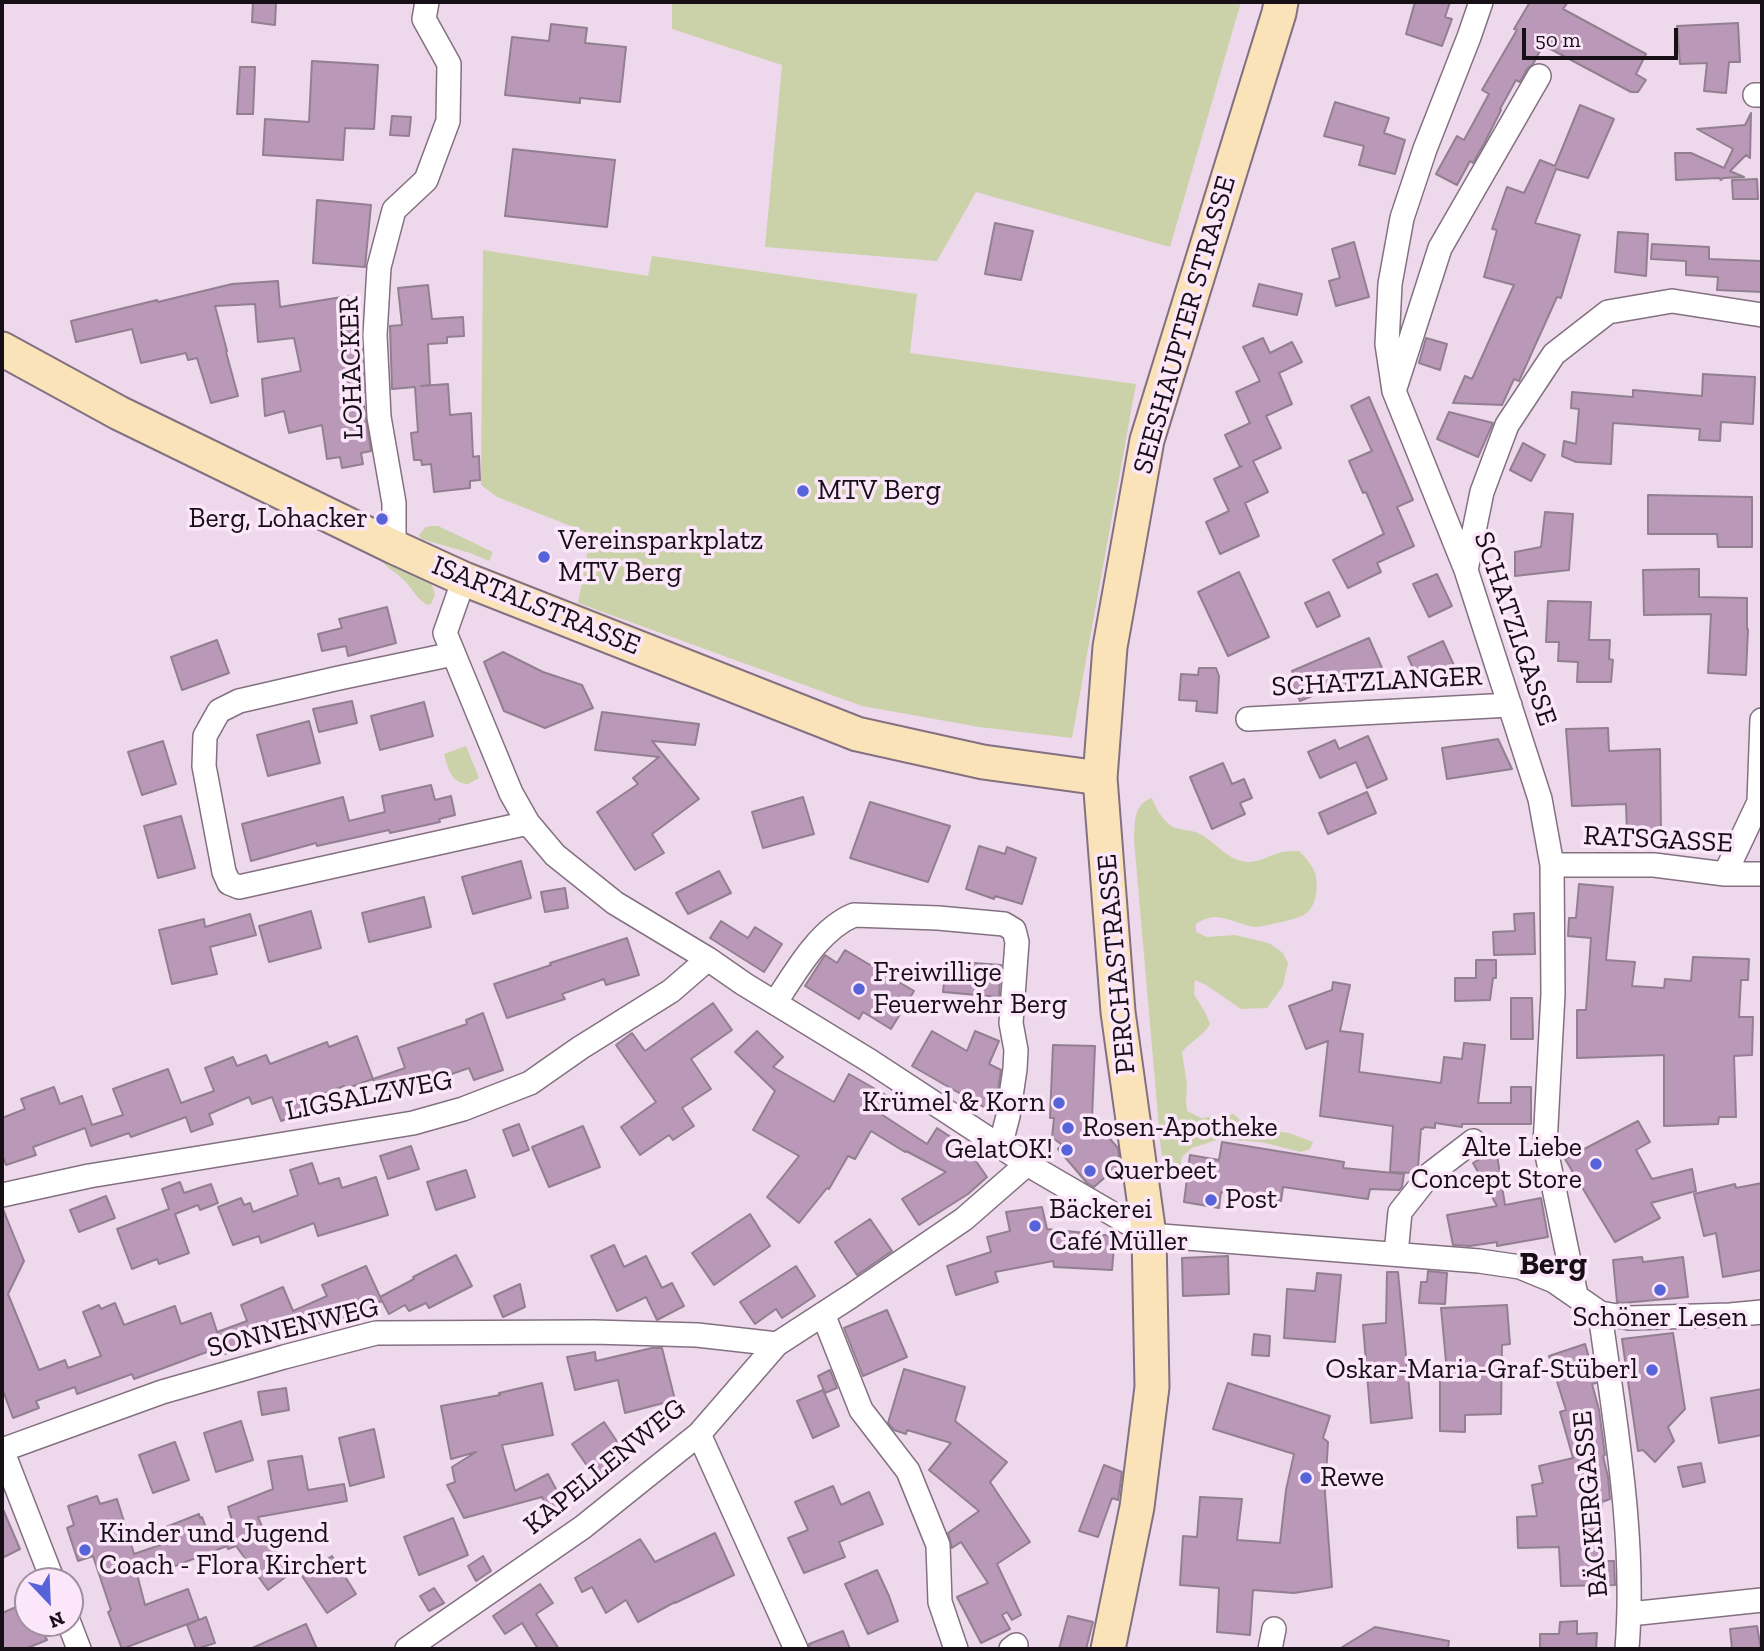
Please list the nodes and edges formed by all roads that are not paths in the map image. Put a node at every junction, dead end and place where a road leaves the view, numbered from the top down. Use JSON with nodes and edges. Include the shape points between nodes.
{"nodes":[{"id":1,"x":427,"y":2,"type":"edge"},
{"id":2,"x":1281,"y":2,"type":"edge"},
{"id":3,"x":1481,"y":2,"type":"edge"},
{"id":4,"x":1539,"y":76,"type":"dead end"},
{"id":5,"x":1762,"y":315,"type":"edge"},
{"id":6,"x":2,"y":349,"type":"edge"},
{"id":7,"x":1394,"y":391,"type":"junction"},
{"id":8,"x":394,"y":547,"type":"junction"},
{"id":9,"x":1466,"y":570,"type":"junction"},
{"id":10,"x":464,"y":579,"type":"junction"},
{"id":11,"x":453,"y":654,"type":"junction"},
{"id":12,"x":1510,"y":705,"type":"junction"},
{"id":13,"x":1248,"y":719,"type":"dead end"},
{"id":14,"x":1762,"y":720,"type":"edge"},
{"id":15,"x":1100,"y":778,"type":"junction"},
{"id":16,"x":528,"y":823,"type":"junction"},
{"id":17,"x":1552,"y":865,"type":"junction"},
{"id":18,"x":1725,"y":874,"type":"junction"},
{"id":19,"x":1762,"y":874,"type":"edge"},
{"id":20,"x":708,"y":959,"type":"junction"},
{"id":21,"x":775,"y":1003,"type":"junction"},
{"id":22,"x":1473,"y":1141,"type":"dead end"},
{"id":23,"x":1000,"y":1147,"type":"junction"},
{"id":24,"x":1027,"y":1164,"type":"junction"},
{"id":25,"x":2,"y":1195,"type":"edge"},
{"id":26,"x":1149,"y":1235,"type":"junction"},
{"id":27,"x":1396,"y":1254,"type":"junction"},
{"id":28,"x":1576,"y":1295,"type":"junction"},
{"id":29,"x":1762,"y":1312,"type":"edge"},
{"id":30,"x":1600,"y":1313,"type":"junction"},
{"id":31,"x":822,"y":1314,"type":"junction"},
{"id":32,"x":777,"y":1344,"type":"junction"},
{"id":33,"x":699,"y":1434,"type":"junction"},
{"id":34,"x":2,"y":1450,"type":"edge"},
{"id":35,"x":48,"y":1567,"type":"edge"},
{"id":36,"x":1762,"y":1600,"type":"edge"},
{"id":37,"x":1630,"y":1614,"type":"junction"},
{"id":38,"x":407,"y":1649,"type":"edge"},
{"id":39,"x":796,"y":1649,"type":"edge"},
{"id":40,"x":956,"y":1649,"type":"edge"},
{"id":41,"x":1108,"y":1649,"type":"edge"},
{"id":42,"x":1626,"y":1649,"type":"edge"}],
"edges":[{"from":1,"to":8,"type":"street","name":"LOHACKER","via":[[424,19],[449,64],[448,121],[426,180],[394,210],[379,267],[375,321],[379,417],[394,503]]},
{"from":2,"to":15,"type":"main road","name":"SEESHAUPTER STRASSE","via":[[1147,440],[1110,647]]},
{"from":3,"to":7,"type":"street","name":"SCHATZLGASSE","via":[[1402,218],[1390,284],[1387,344]]},
{"from":4,"to":7,"type":"street","via":[[1440,248]]},
{"from":5,"to":9,"type":"street","via":[[1672,302],[1608,312],[1554,355],[1507,425],[1482,492]]},
{"from":6,"to":8,"type":"main road","name":"ISARTALSTRASSE","via":[[132,419]]},
{"from":7,"to":9,"type":"street","name":"SCHATZLGASSE"},
{"from":8,"to":10,"type":"main road","name":"ISARTALSTRASSE"},
{"from":9,"to":12,"type":"street","name":"SCHATZLGASSE"},
{"from":10,"to":11,"type":"street","via":[[445,633]]},
{"from":10,"to":15,"type":"main road","name":"ISARTALSTRASSE","via":[[857,734],[983,762]]},
{"from":11,"to":16,"type":"street"},
{"from":11,"to":16,"type":"street","via":[[239,701],[219,711],[205,736],[204,766],[224,872],[229,883],[239,887]]},
{"from":12,"to":13,"type":"street","name":"SCHATZLANGER"},
{"from":12,"to":17,"type":"street","name":"SCHATZLGASSE","via":[[1540,799]]},
{"from":14,"to":18,"type":"street","via":[[1759,802]]},
{"from":15,"to":26,"type":"main road","name":"PERCHASTRASSE","via":[[1118,1012]]},
{"from":16,"to":20,"type":"street","via":[[555,855],[615,903]]},
{"from":17,"to":18,"type":"street","name":"RATSGASSE","via":[[1654,865]]},
{"from":17,"to":28,"type":"street","name":"SCHATZLGASSE","via":[[1553,994],[1545,1144]]},
{"from":18,"to":19,"type":"street","name":"RATSGASSE"},
{"from":20,"to":21,"type":"street"},
{"from":20,"to":25,"type":"street","name":"LIGSALZWEG","via":[[671,991],[530,1083],[463,1109],[412,1123],[89,1175]]},
{"from":21,"to":23,"type":"street"},
{"from":21,"to":23,"type":"street","via":[[814,946],[843,919],[854,915],[1004,924],[1014,930],[1011,1023],[1016,1050],[1013,1090]]},
{"from":22,"to":27,"type":"street","via":[[1430,1174],[1400,1212]]},
{"from":23,"to":24,"type":"street"},
{"from":24,"to":26,"type":"street"},
{"from":24,"to":31,"type":"street","name":"KAPELLENWEG","via":[[964,1219]]},
{"from":26,"to":27,"type":"street"},
{"from":26,"to":41,"type":"main road","name":"PERCHASTRASSE","via":[[1152,1387],[1137,1507]]},
{"from":27,"to":28,"type":"street","via":[[1520,1267],[1554,1280]]},
{"from":28,"to":30,"type":"street"},
{"from":29,"to":30,"type":"street","via":[[1629,1318]]},
{"from":30,"to":37,"type":"street","name":"BÄCKERGASSE","via":[[1625,1494]]},
{"from":31,"to":32,"type":"street","name":"KAPELLENWEG"},
{"from":31,"to":40,"type":"street","via":[[860,1410],[908,1471],[933,1532],[938,1545],[940,1602]]},
{"from":32,"to":33,"type":"street","name":"KAPELLENWEG"},
{"from":32,"to":34,"type":"street","name":"SONNENWEG","via":[[633,1333],[376,1334],[162,1392]]},
{"from":33,"to":38,"type":"street","name":"KAPELLENWEG","via":[[583,1527]]},
{"from":33,"to":39,"type":"street"},
{"from":34,"to":35,"type":"street"},
{"from":36,"to":37,"type":"street"},
{"from":37,"to":42,"type":"street","name":"BÄCKERGASSE"}]}
